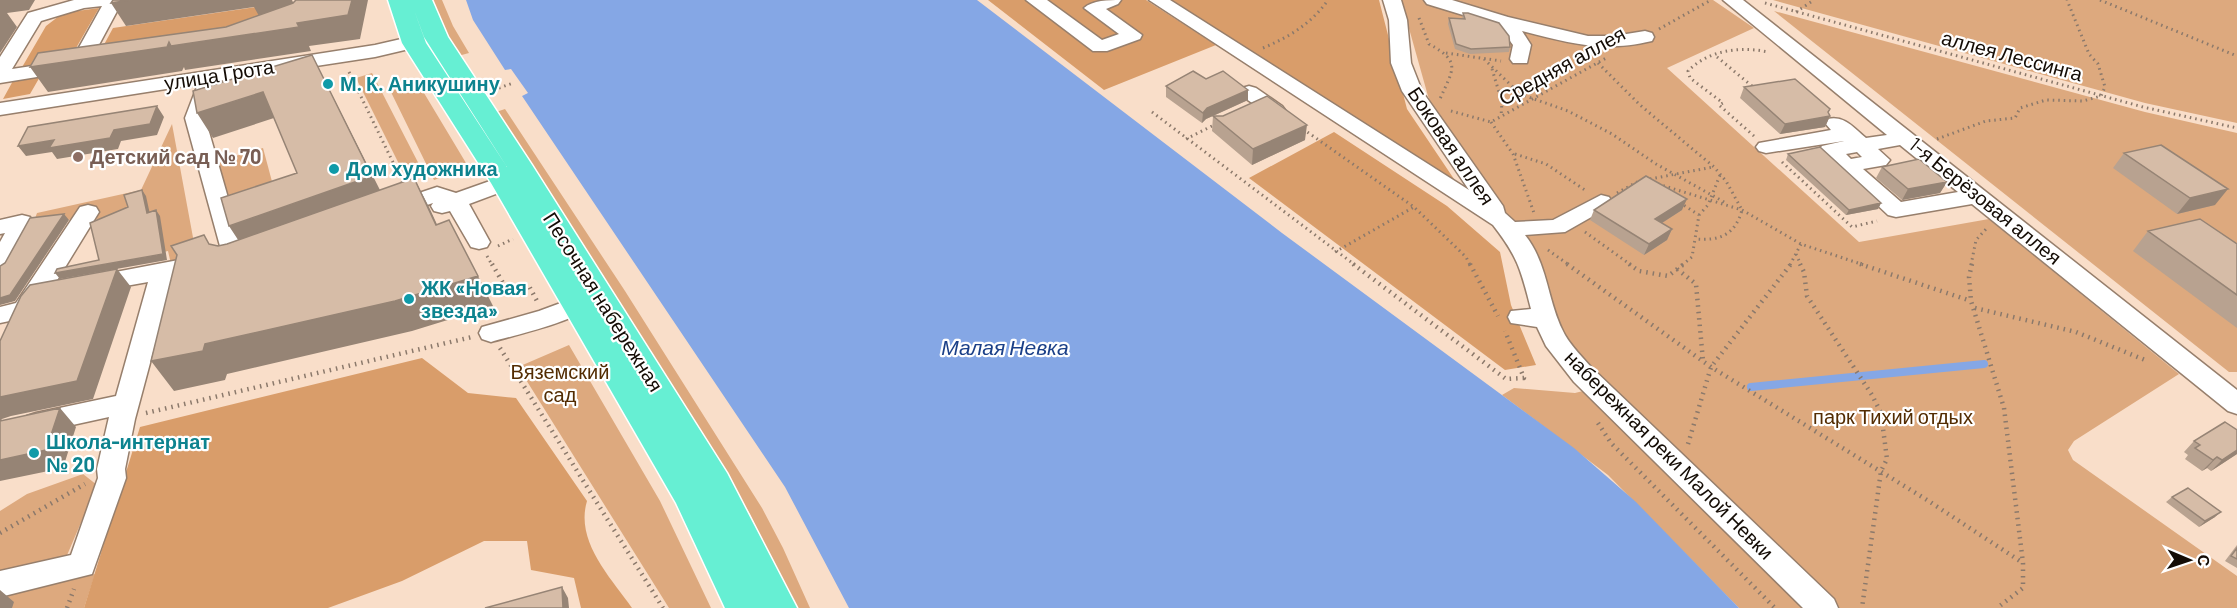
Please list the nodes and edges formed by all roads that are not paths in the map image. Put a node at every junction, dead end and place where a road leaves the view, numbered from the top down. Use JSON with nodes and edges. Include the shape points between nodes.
{"nodes":[{"id":1,"x":108,"y":0,"type":"edge"},
{"id":2,"x":114,"y":0,"type":"edge"},
{"id":3,"x":399,"y":0,"type":"edge"},
{"id":4,"x":421,"y":0,"type":"edge"},
{"id":5,"x":1035,"y":0,"type":"edge"},
{"id":6,"x":1112,"y":0,"type":"edge"},
{"id":7,"x":1158,"y":0,"type":"edge"},
{"id":8,"x":1392,"y":0,"type":"edge"},
{"id":9,"x":1433,"y":0,"type":"edge"},
{"id":10,"x":1732,"y":0,"type":"edge"},
{"id":11,"x":1093,"y":9,"type":"junction"},
{"id":12,"x":34,"y":17,"type":"junction"},
{"id":13,"x":11,"y":20,"type":"dead end"},
{"id":14,"x":1065,"y":22,"type":"junction"},
{"id":15,"x":1506,"y":22,"type":"junction"},
{"id":16,"x":1645,"y":37,"type":"road end"},
{"id":17,"x":425,"y":40,"type":"junction"},
{"id":18,"x":1520,"y":59,"type":"dead end"},
{"id":19,"x":102,"y":62,"type":"edge"},
{"id":20,"x":79,"y":65,"type":"junction"},
{"id":21,"x":0,"y":75,"type":"edge"},
{"id":22,"x":210,"y":77,"type":"junction"},
{"id":23,"x":1295,"y":90,"type":"junction"},
{"id":24,"x":0,"y":109,"type":"edge"},
{"id":25,"x":1214,"y":125,"type":"edge"},
{"id":26,"x":1848,"y":134,"type":"junction"},
{"id":27,"x":1906,"y":138,"type":"junction"},
{"id":28,"x":1823,"y":145,"type":"junction"},
{"id":29,"x":1766,"y":147,"type":"road end"},
{"id":30,"x":1847,"y":166,"type":"junction"},
{"id":31,"x":504,"y":183,"type":"junction"},
{"id":32,"x":1978,"y":196,"type":"junction"},
{"id":33,"x":456,"y":201,"type":"junction"},
{"id":34,"x":1602,"y":202,"type":"edge"},
{"id":35,"x":430,"y":210,"type":"edge"},
{"id":36,"x":88,"y":212,"type":"dead end"},
{"id":37,"x":371,"y":218,"type":"edge"},
{"id":38,"x":1505,"y":226,"type":"junction"},
{"id":39,"x":0,"y":227,"type":"edge"},
{"id":40,"x":479,"y":242,"type":"road end"},
{"id":41,"x":0,"y":262,"type":"edge"},
{"id":42,"x":164,"y":271,"type":"junction"},
{"id":43,"x":30,"y":302,"type":"junction"},
{"id":44,"x":577,"y":305,"type":"junction"},
{"id":45,"x":0,"y":315,"type":"edge"},
{"id":46,"x":1520,"y":317,"type":"dead end"},
{"id":47,"x":1546,"y":319,"type":"junction"},
{"id":48,"x":491,"y":333,"type":"road end"},
{"id":49,"x":12,"y":338,"type":"edge"},
{"id":50,"x":2237,"y":404,"type":"edge"},
{"id":51,"x":124,"y":411,"type":"junction"},
{"id":52,"x":12,"y":428,"type":"edge"},
{"id":53,"x":0,"y":584,"type":"edge"},
{"id":54,"x":744,"y":608,"type":"edge"},
{"id":55,"x":778,"y":608,"type":"edge"},
{"id":56,"x":1823,"y":608,"type":"edge"}],
"edges":[{"from":1,"to":12,"type":"street"},
{"from":2,"to":20,"type":"street"},
{"from":3,"to":17,"type":"main road","name":"Песочная набережная"},
{"from":4,"to":17,"type":"main road","name":"Песочная набережная"},
{"from":5,"to":14,"type":"street"},
{"from":6,"to":11,"type":"street"},
{"from":7,"to":23,"type":"street","name":"набережная реки Малой Невки"},
{"from":8,"to":38,"type":"street","name":"Боковая аллея","via":[[1398,20],[1401,63],[1412,91],[1428,106]]},
{"from":9,"to":15,"type":"street"},
{"from":10,"to":27,"type":"street","name":"1-я Берёзовая аллея"},
{"from":11,"to":14,"type":"street"},
{"from":11,"to":14,"type":"street","via":[[1133,34],[1100,47]]},
{"from":12,"to":13,"type":"street"},
{"from":12,"to":21,"type":"street"},
{"from":15,"to":16,"type":"street","via":[[1588,42]]},
{"from":15,"to":18,"type":"street","via":[[1522,45]]},
{"from":17,"to":22,"type":"street","name":"улица Грота"},
{"from":17,"to":31,"type":"main road","name":"Песочная набережная"},
{"from":17,"to":55,"type":"main road","name":"Песочная набережная","via":[[519,165],[715,483]]},
{"from":19,"to":20,"type":"street"},
{"from":20,"to":21,"type":"street"},
{"from":22,"to":24,"type":"street","name":"улица Грота"},
{"from":22,"to":42,"type":"street","via":[[195,118],[241,256]]},
{"from":23,"to":25,"type":"street"},
{"from":23,"to":38,"type":"street","name":"набережная реки Малой Невки"},
{"from":26,"to":27,"type":"street"},
{"from":26,"to":28,"type":"street"},
{"from":26,"to":30,"type":"street","via":[[1879,160]]},
{"from":27,"to":32,"type":"street","name":"1-я Берёзовая аллея"},
{"from":28,"to":29,"type":"street"},
{"from":28,"to":30,"type":"street"},
{"from":30,"to":32,"type":"street","via":[[1896,210]]},
{"from":31,"to":33,"type":"street"},
{"from":31,"to":44,"type":"main road","name":"Песочная набережная"},
{"from":32,"to":50,"type":"street","name":"1-я Берёзовая аллея"},
{"from":33,"to":35,"type":"street"},
{"from":33,"to":37,"type":"street","via":[[437,194]]},
{"from":33,"to":40,"type":"street"},
{"from":34,"to":38,"type":"street","via":[[1540,237],[1528,227]]},
{"from":36,"to":43,"type":"street"},
{"from":38,"to":47,"type":"street","name":"набережная реки Малой Невки","via":[[1531,264]]},
{"from":39,"to":41,"type":"street","via":[[22,222]]},
{"from":42,"to":43,"type":"street"},
{"from":42,"to":51,"type":"street"},
{"from":43,"to":45,"type":"street"},
{"from":43,"to":49,"type":"street"},
{"from":44,"to":48,"type":"street"},
{"from":44,"to":54,"type":"main road","name":"Песочная набережная","via":[[690,497]]},
{"from":46,"to":47,"type":"street"},
{"from":47,"to":56,"type":"street","name":"набережная реки Малой Невки","via":[[1555,340],[1582,375]]},
{"from":51,"to":52,"type":"street"},
{"from":51,"to":53,"type":"street","via":[[112,478],[82,565]]}]}
